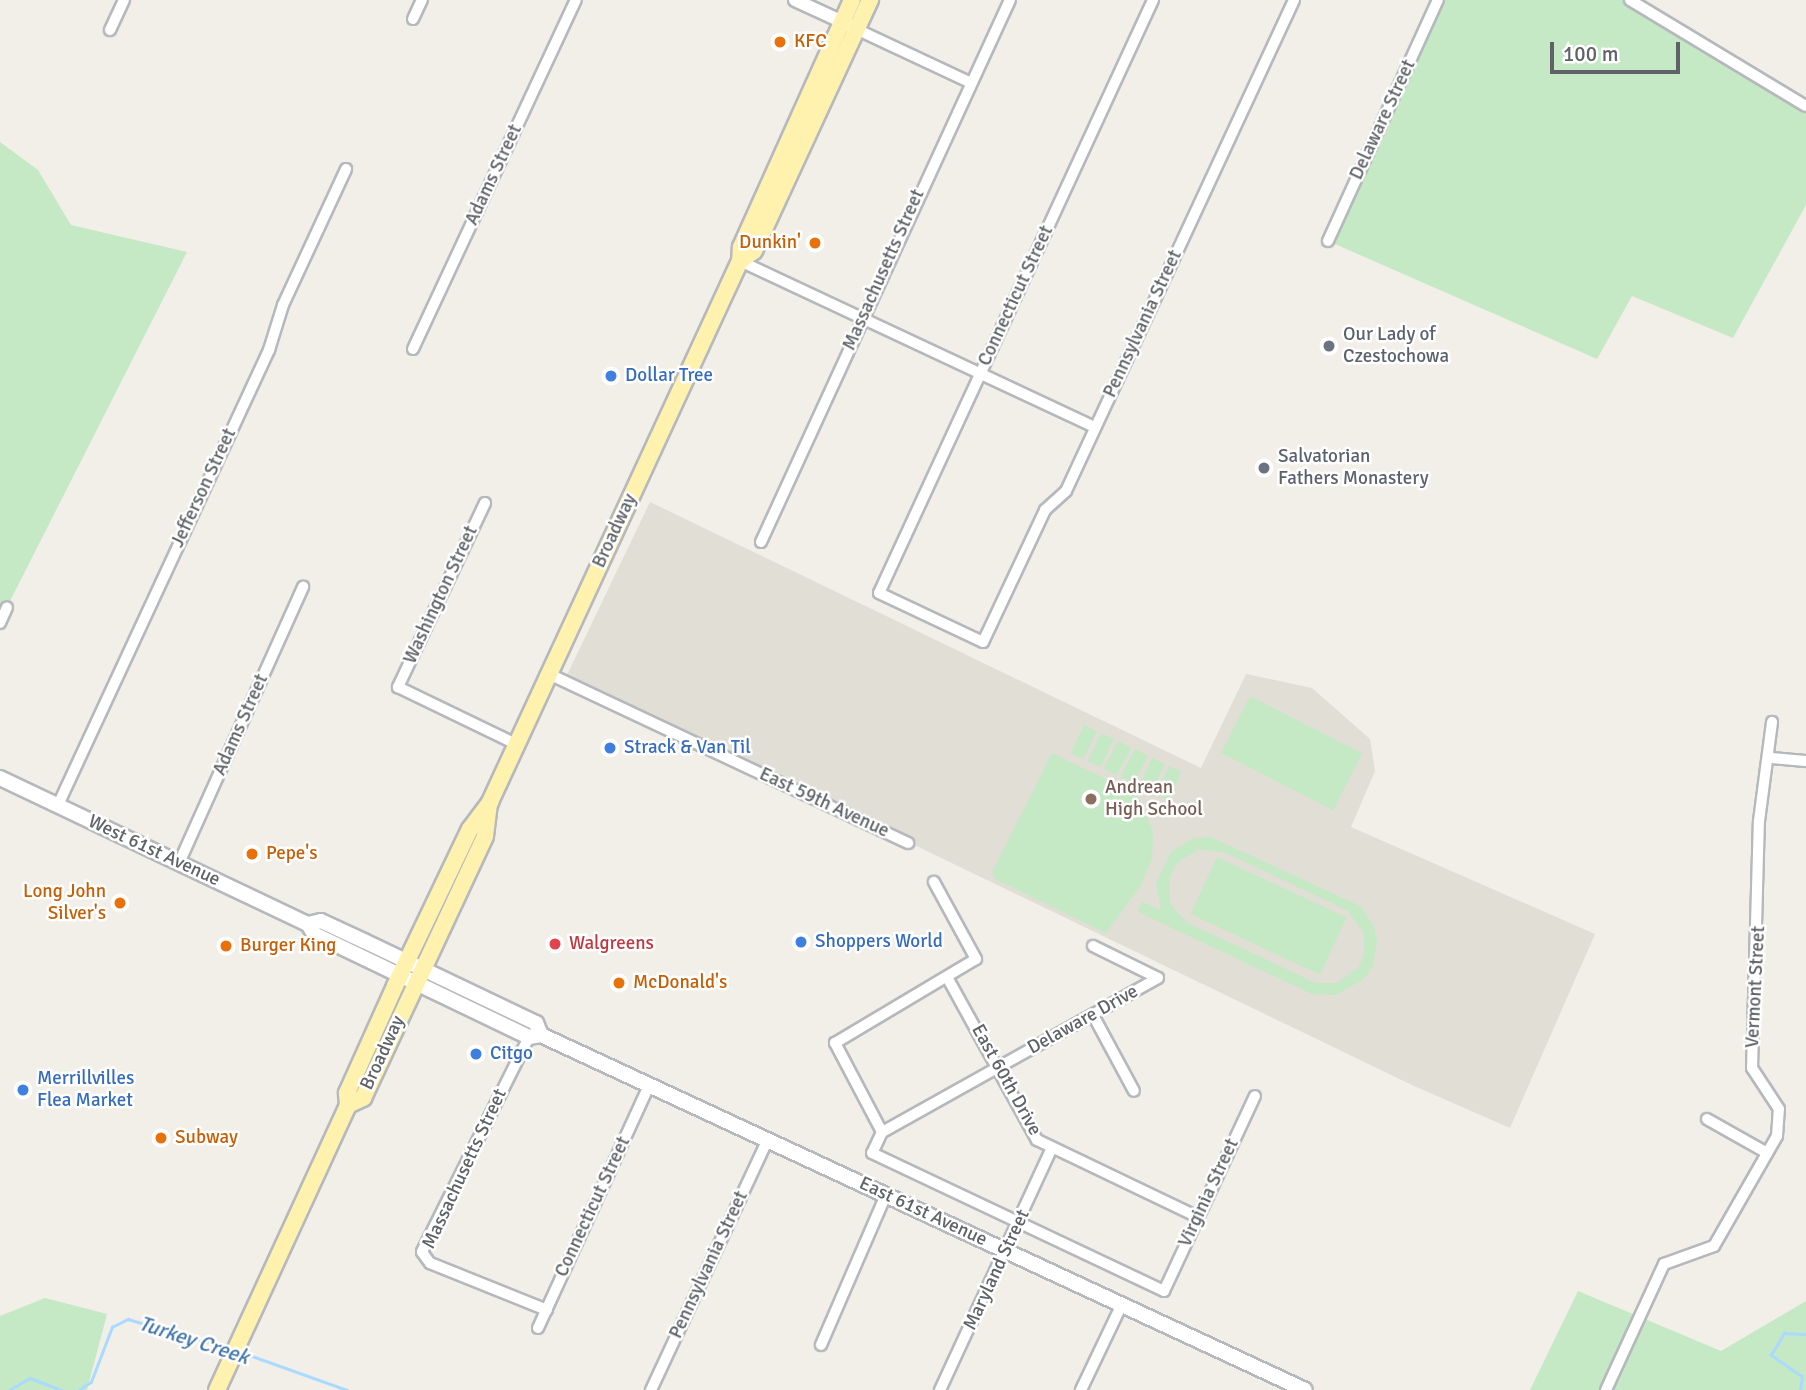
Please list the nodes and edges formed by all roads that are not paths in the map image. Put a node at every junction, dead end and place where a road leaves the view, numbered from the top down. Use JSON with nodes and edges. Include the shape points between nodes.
{"nodes":[{"id":1,"x":124,"y":0,"type":"edge"},
{"id":2,"x":422,"y":0,"type":"edge"},
{"id":3,"x":576,"y":0,"type":"edge"},
{"id":4,"x":795,"y":0,"type":"edge"},
{"id":5,"x":852,"y":0,"type":"edge"},
{"id":6,"x":870,"y":0,"type":"edge"},
{"id":7,"x":1010,"y":0,"type":"edge"},
{"id":8,"x":1153,"y":0,"type":"edge"},
{"id":9,"x":1294,"y":0,"type":"edge"},
{"id":10,"x":1438,"y":0,"type":"edge"},
{"id":11,"x":1630,"y":0,"type":"edge"},
{"id":12,"x":413,"y":19,"type":"dead end"},
{"id":13,"x":849,"y":25,"type":"junction"},
{"id":14,"x":110,"y":30,"type":"dead end"},
{"id":15,"x":969,"y":82,"type":"junction"},
{"id":16,"x":1806,"y":106,"type":"edge"},
{"id":17,"x":346,"y":169,"type":"dead end"},
{"id":18,"x":1328,"y":241,"type":"dead end"},
{"id":19,"x":740,"y":261,"type":"junction"},
{"id":20,"x":861,"y":318,"type":"junction"},
{"id":21,"x":414,"y":349,"type":"dead end"},
{"id":22,"x":980,"y":375,"type":"junction"},
{"id":23,"x":1095,"y":428,"type":"junction"},
{"id":24,"x":485,"y":503,"type":"dead end"},
{"id":25,"x":761,"y":542,"type":"dead end"},
{"id":26,"x":303,"y":587,"type":"dead end"},
{"id":27,"x":7,"y":607,"type":"dead end"},
{"id":28,"x":0,"y":623,"type":"edge"},
{"id":29,"x":984,"y":642,"type":"joint"},
{"id":30,"x":549,"y":674,"type":"junction"},
{"id":31,"x":1772,"y":722,"type":"dead end"},
{"id":32,"x":516,"y":744,"type":"junction"},
{"id":33,"x":1771,"y":758,"type":"junction"},
{"id":34,"x":1806,"y":761,"type":"edge"},
{"id":35,"x":0,"y":778,"type":"edge"},
{"id":36,"x":58,"y":805,"type":"junction"},
{"id":37,"x":908,"y":843,"type":"dead end"},
{"id":38,"x":178,"y":863,"type":"junction"},
{"id":39,"x":934,"y":883,"type":"dead end"},
{"id":40,"x":1093,"y":946,"type":"dead end"},
{"id":41,"x":411,"y":973,"type":"junction"},
{"id":42,"x":947,"y":977,"type":"junction"},
{"id":43,"x":1093,"y":1015,"type":"junction"},
{"id":44,"x":535,"y":1036,"type":"junction"},
{"id":45,"x":999,"y":1065,"type":"junction"},
{"id":46,"x":649,"y":1086,"type":"junction"},
{"id":47,"x":1134,"y":1091,"type":"dead end"},
{"id":48,"x":1255,"y":1096,"type":"dead end"},
{"id":49,"x":1707,"y":1119,"type":"dead end"},
{"id":50,"x":882,"y":1132,"type":"junction"},
{"id":51,"x":767,"y":1141,"type":"junction"},
{"id":52,"x":1051,"y":1150,"type":"junction"},
{"id":53,"x":1768,"y":1153,"type":"junction"},
{"id":54,"x":886,"y":1195,"type":"junction"},
{"id":55,"x":1198,"y":1217,"type":"junction"},
{"id":56,"x":1019,"y":1223,"type":"junction"},
{"id":57,"x":1007,"y":1251,"type":"junction"},
{"id":58,"x":1122,"y":1304,"type":"junction"},
{"id":59,"x":547,"y":1310,"type":"junction"},
{"id":60,"x":538,"y":1328,"type":"dead end"},
{"id":61,"x":821,"y":1345,"type":"dead end"},
{"id":62,"x":220,"y":1383,"type":"edge"},
{"id":63,"x":651,"y":1390,"type":"edge"},
{"id":64,"x":940,"y":1390,"type":"edge"},
{"id":65,"x":1081,"y":1390,"type":"edge"},
{"id":66,"x":1305,"y":1390,"type":"edge"},
{"id":67,"x":1606,"y":1390,"type":"edge"}],
"edges":[{"from":1,"to":14,"type":"street"},
{"from":2,"to":12,"type":"street"},
{"from":3,"to":21,"type":"street","name":"Adams Street"},
{"from":4,"to":13,"type":"street"},
{"from":5,"to":13,"type":"main road","name":"Broadway"},
{"from":6,"to":13,"type":"main road","name":"Broadway"},
{"from":7,"to":15,"type":"street","name":"Massachusetts Street"},
{"from":8,"to":22,"type":"street","name":"Connecticut Street"},
{"from":9,"to":23,"type":"street","name":"Pennsylvania Street"},
{"from":10,"to":18,"type":"street","name":"Delaware Street"},
{"from":11,"to":16,"type":"street"},
{"from":13,"to":15,"type":"street"},
{"from":13,"to":19,"type":"main road","name":"Broadway","via":[[754,251]]},
{"from":15,"to":20,"type":"street","name":"Massachusetts Street"},
{"from":17,"to":36,"type":"street","name":"Jefferson Street","via":[[284,305],[269,350]]},
{"from":19,"to":20,"type":"street"},
{"from":19,"to":30,"type":"main road","name":"Broadway"},
{"from":20,"to":22,"type":"street"},
{"from":20,"to":25,"type":"street","name":"Massachusetts Street"},
{"from":22,"to":23,"type":"street"},
{"from":22,"to":29,"type":"street","name":"Connecticut Street","via":[[879,593]]},
{"from":23,"to":29,"type":"street","name":"Pennsylvania Street","via":[[1066,491],[1045,510]]},
{"from":24,"to":32,"type":"street","name":"Washington Street","via":[[398,687]]},
{"from":26,"to":38,"type":"street","name":"Adams Street"},
{"from":27,"to":28,"type":"street"},
{"from":30,"to":32,"type":"main road","name":"Broadway"},
{"from":30,"to":37,"type":"street","name":"East 59th Avenue"},
{"from":31,"to":33,"type":"street","name":"Vermont Street"},
{"from":32,"to":41,"type":"main road","name":"Broadway","via":[[490,802],[470,829]]},
{"from":33,"to":34,"type":"street"},
{"from":33,"to":53,"type":"street","name":"Vermont Street","via":[[1759,821],[1752,1068],[1779,1110],[1777,1136]]},
{"from":35,"to":36,"type":"main road","name":"West 61st Avenue"},
{"from":36,"to":38,"type":"main road","name":"West 61st Avenue"},
{"from":38,"to":41,"type":"main road","name":"West 61st Avenue","via":[[308,924],[314,934]]},
{"from":39,"to":42,"type":"street","via":[[976,959]]},
{"from":40,"to":43,"type":"street","name":"Delaware Drive","via":[[1158,978]]},
{"from":41,"to":44,"type":"main road","name":"East 61st Avenue"},
{"from":41,"to":62,"type":"main road","name":"Broadway","via":[[363,1098],[348,1105]]},
{"from":42,"to":45,"type":"street","name":"East 60th Drive"},
{"from":42,"to":50,"type":"street","via":[[835,1042]]},
{"from":43,"to":45,"type":"street","name":"Delaware Drive"},
{"from":43,"to":47,"type":"street"},
{"from":44,"to":46,"type":"main road","name":"East 61st Avenue"},
{"from":44,"to":59,"type":"street","name":"Massachusetts Street","via":[[422,1252],[430,1263]]},
{"from":45,"to":50,"type":"street","name":"Delaware Drive"},
{"from":45,"to":52,"type":"street","name":"East 60th Drive","via":[[1037,1140]]},
{"from":46,"to":51,"type":"main road","name":"East 61st Avenue"},
{"from":46,"to":59,"type":"street","name":"Connecticut Street"},
{"from":48,"to":55,"type":"street","name":"Virginia Street"},
{"from":49,"to":53,"type":"street"},
{"from":50,"to":56,"type":"street","via":[[872,1153]]},
{"from":51,"to":54,"type":"main road","name":"East 61st Avenue"},
{"from":51,"to":63,"type":"street","name":"Pennsylvania Street"},
{"from":52,"to":55,"type":"street","name":"East 60th Drive"},
{"from":52,"to":56,"type":"street","name":"Maryland Street"},
{"from":53,"to":67,"type":"street","name":"Vermont Street","via":[[1714,1246],[1664,1264]]},
{"from":54,"to":57,"type":"main road","name":"East 61st Avenue"},
{"from":54,"to":61,"type":"street"},
{"from":55,"to":56,"type":"street","name":"Virginia Street","via":[[1164,1291]]},
{"from":56,"to":57,"type":"street","name":"Maryland Street"},
{"from":57,"to":58,"type":"main road","name":"East 61st Avenue"},
{"from":57,"to":64,"type":"street","name":"Maryland Street"},
{"from":58,"to":65,"type":"street"},
{"from":58,"to":66,"type":"main road","name":"East 61st Avenue"},
{"from":59,"to":60,"type":"street","name":"Connecticut Street"}]}
